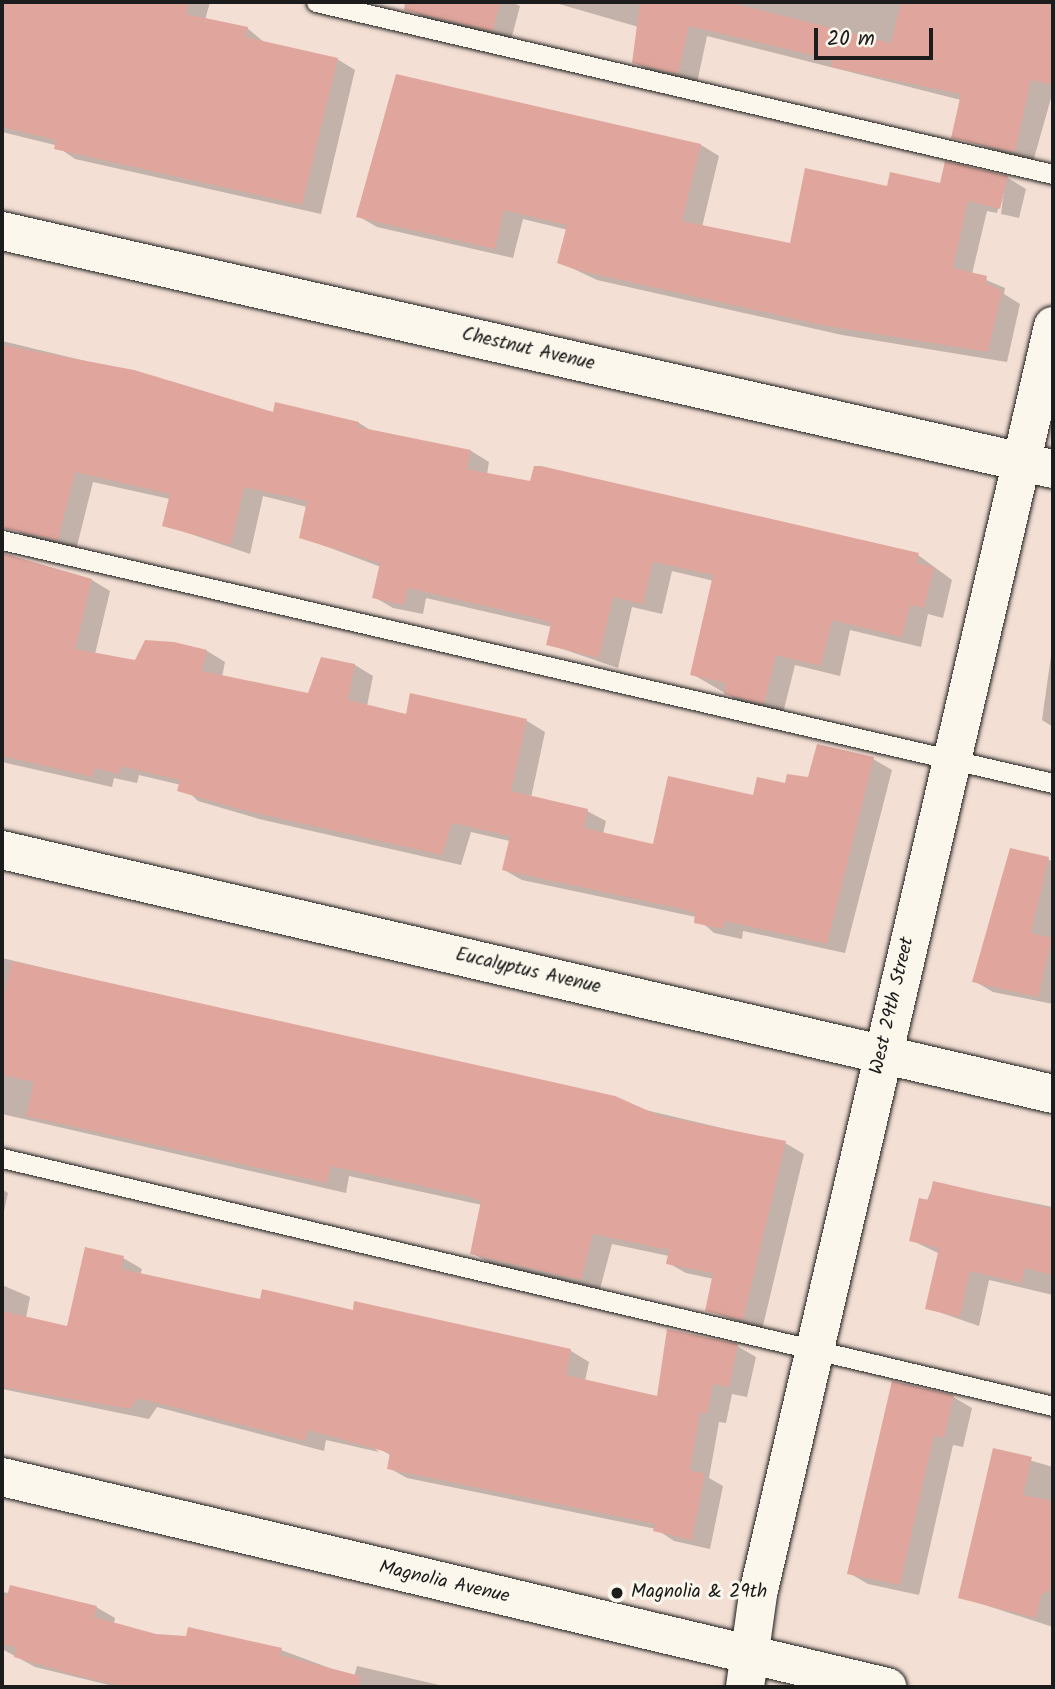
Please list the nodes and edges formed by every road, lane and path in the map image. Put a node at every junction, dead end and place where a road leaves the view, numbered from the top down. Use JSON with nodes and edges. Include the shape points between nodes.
{"nodes":[{"id":1,"x":316,"y":2,"type":"edge"},
{"id":2,"x":1053,"y":174,"type":"edge"},
{"id":3,"x":2,"y":231,"type":"edge"},
{"id":4,"x":1053,"y":326,"type":"edge"},
{"id":5,"x":1038,"y":465,"type":"edge"},
{"id":6,"x":2,"y":540,"type":"edge"},
{"id":7,"x":952,"y":759,"type":"junction"},
{"id":8,"x":1053,"y":783,"type":"edge"},
{"id":9,"x":2,"y":850,"type":"edge"},
{"id":10,"x":881,"y":1054,"type":"junction"},
{"id":11,"x":1053,"y":1094,"type":"edge"},
{"id":12,"x":2,"y":1158,"type":"edge"},
{"id":13,"x":814,"y":1351,"type":"junction"},
{"id":14,"x":1053,"y":1406,"type":"edge"},
{"id":15,"x":2,"y":1477,"type":"edge"},
{"id":16,"x":745,"y":1672,"type":"edge"},
{"id":17,"x":887,"y":1687,"type":"edge"}],
"edges":[{"from":1,"to":2,"type":"lane"},
{"from":3,"to":5,"type":"street","name":"Chestnut Avenue"},
{"from":4,"to":5,"type":"street","name":"West 29th Street"},
{"from":5,"to":7,"type":"street","name":"West 29th Street"},
{"from":6,"to":7,"type":"lane"},
{"from":7,"to":8,"type":"lane"},
{"from":7,"to":10,"type":"street","name":"West 29th Street"},
{"from":9,"to":10,"type":"street","name":"Eucalyptus Avenue"},
{"from":10,"to":11,"type":"street","name":"Eucalyptus Avenue"},
{"from":10,"to":13,"type":"street","name":"West 29th Street"},
{"from":12,"to":13,"type":"lane"},
{"from":13,"to":14,"type":"lane"},
{"from":13,"to":16,"type":"street","name":"West 29th Street"},
{"from":15,"to":16,"type":"street","name":"Magnolia Avenue"},
{"from":16,"to":17,"type":"street","name":"Magnolia Avenue"}]}
